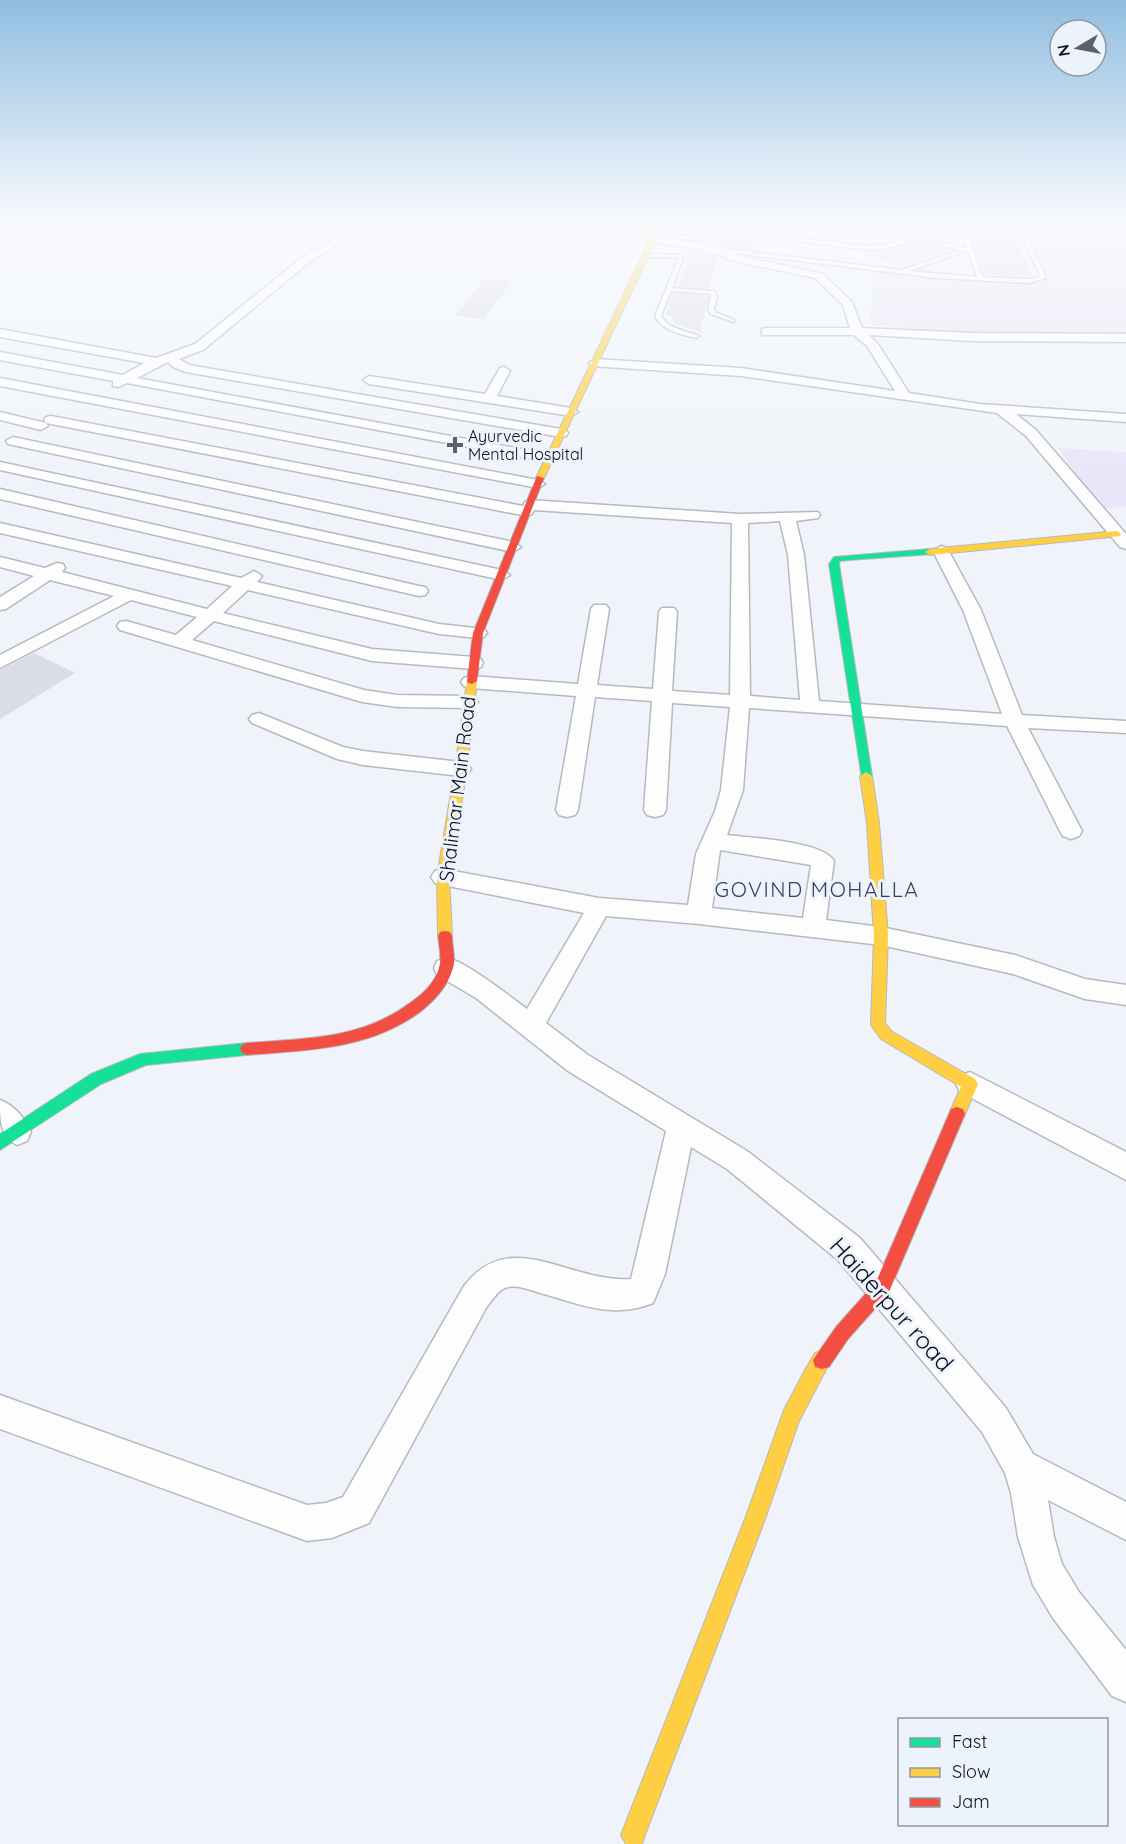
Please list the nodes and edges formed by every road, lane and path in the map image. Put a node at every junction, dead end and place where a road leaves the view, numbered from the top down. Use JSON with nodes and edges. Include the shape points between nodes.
{"nodes":[{"id":1,"x":245,"y":309,"type":"edge"},
{"id":2,"x":621,"y":309,"type":"edge"},
{"id":3,"x":660,"y":309,"type":"edge"},
{"id":4,"x":711,"y":309,"type":"edge"},
{"id":5,"x":850,"y":309,"type":"edge"},
{"id":6,"x":732,"y":321,"type":"dead end"},
{"id":7,"x":858,"y":331,"type":"junction"},
{"id":8,"x":766,"y":332,"type":"dead end"},
{"id":9,"x":0,"y":333,"type":"edge"},
{"id":10,"x":696,"y":336,"type":"dead end"},
{"id":11,"x":1126,"y":338,"type":"edge"},
{"id":12,"x":32,"y":340,"type":"junction"},
{"id":13,"x":0,"y":356,"type":"edge"},
{"id":14,"x":171,"y":358,"type":"junction"},
{"id":15,"x":156,"y":362,"type":"junction"},
{"id":16,"x":595,"y":363,"type":"junction"},
{"id":17,"x":504,"y":371,"type":"dead end"},
{"id":18,"x":123,"y":380,"type":"junction"},
{"id":19,"x":369,"y":380,"type":"dead end"},
{"id":20,"x":0,"y":382,"type":"edge"},
{"id":21,"x":283,"y":386,"type":"junction"},
{"id":22,"x":416,"y":388,"type":"junction"},
{"id":23,"x":904,"y":396,"type":"junction"},
{"id":24,"x":489,"y":399,"type":"junction"},
{"id":25,"x":87,"y":400,"type":"junction"},
{"id":26,"x":255,"y":405,"type":"junction"},
{"id":27,"x":392,"y":405,"type":"junction"},
{"id":28,"x":1000,"y":409,"type":"junction"},
{"id":29,"x":570,"y":412,"type":"junction"},
{"id":30,"x":0,"y":416,"type":"edge"},
{"id":31,"x":1126,"y":418,"type":"edge"},
{"id":32,"x":46,"y":423,"type":"junction"},
{"id":33,"x":360,"y":424,"type":"junction"},
{"id":34,"x":224,"y":426,"type":"junction"},
{"id":35,"x":408,"y":433,"type":"junction"},
{"id":36,"x":561,"y":433,"type":"junction"},
{"id":37,"x":4,"y":446,"type":"edge"},
{"id":38,"x":334,"y":446,"type":"junction"},
{"id":39,"x":192,"y":447,"type":"junction"},
{"id":40,"x":386,"y":456,"type":"junction"},
{"id":41,"x":548,"y":458,"type":"junction"},
{"id":42,"x":0,"y":466,"type":"edge"},
{"id":43,"x":307,"y":469,"type":"junction"},
{"id":44,"x":155,"y":471,"type":"junction"},
{"id":45,"x":187,"y":478,"type":"junction"},
{"id":46,"x":364,"y":480,"type":"junction"},
{"id":47,"x":538,"y":484,"type":"junction"},
{"id":48,"x":0,"y":494,"type":"edge"},
{"id":49,"x":274,"y":497,"type":"junction"},
{"id":50,"x":154,"y":501,"type":"junction"},
{"id":51,"x":529,"y":508,"type":"junction"},
{"id":52,"x":331,"y":509,"type":"junction"},
{"id":53,"x":812,"y":514,"type":"dead end"},
{"id":54,"x":786,"y":516,"type":"junction"},
{"id":55,"x":741,"y":519,"type":"junction"},
{"id":56,"x":121,"y":524,"type":"junction"},
{"id":57,"x":0,"y":528,"type":"edge"},
{"id":58,"x":304,"y":533,"type":"junction"},
{"id":59,"x":1122,"y":539,"type":"edge"},
{"id":60,"x":513,"y":547,"type":"junction"},
{"id":61,"x":85,"y":549,"type":"junction"},
{"id":62,"x":941,"y":551,"type":"junction"},
{"id":63,"x":274,"y":558,"type":"junction"},
{"id":64,"x":0,"y":562,"type":"edge"},
{"id":65,"x":48,"y":574,"type":"junction"},
{"id":66,"x":502,"y":575,"type":"junction"},
{"id":67,"x":245,"y":584,"type":"junction"},
{"id":68,"x":419,"y":591,"type":"dead end"},
{"id":69,"x":130,"y":594,"type":"junction"},
{"id":70,"x":0,"y":605,"type":"edge"},
{"id":71,"x":600,"y":609,"type":"dead end"},
{"id":72,"x":668,"y":612,"type":"dead end"},
{"id":73,"x":211,"y":614,"type":"junction"},
{"id":74,"x":126,"y":626,"type":"dead end"},
{"id":75,"x":478,"y":633,"type":"junction"},
{"id":76,"x":179,"y":642,"type":"junction"},
{"id":77,"x":0,"y":662,"type":"edge"},
{"id":78,"x":471,"y":682,"type":"junction"},
{"id":79,"x":586,"y":691,"type":"junction"},
{"id":80,"x":663,"y":696,"type":"junction"},
{"id":81,"x":740,"y":702,"type":"junction"},
{"id":82,"x":810,"y":707,"type":"junction"},
{"id":83,"x":857,"y":710,"type":"junction"},
{"id":84,"x":259,"y":719,"type":"dead end"},
{"id":85,"x":1014,"y":720,"type":"junction"},
{"id":86,"x":1126,"y":727,"type":"edge"},
{"id":87,"x":461,"y":769,"type":"junction"},
{"id":88,"x":567,"y":810,"type":"dead end"},
{"id":89,"x":655,"y":810,"type":"dead end"},
{"id":90,"x":1071,"y":831,"type":"dead end"},
{"id":91,"x":714,"y":841,"type":"junction"},
{"id":92,"x":443,"y":877,"type":"junction"},
{"id":93,"x":599,"y":907,"type":"junction"},
{"id":94,"x":699,"y":915,"type":"junction"},
{"id":95,"x":813,"y":928,"type":"junction"},
{"id":96,"x":881,"y":936,"type":"junction"},
{"id":97,"x":446,"y":968,"type":"junction"},
{"id":98,"x":1126,"y":995,"type":"edge"},
{"id":99,"x":531,"y":1026,"type":"junction"},
{"id":100,"x":970,"y":1084,"type":"junction"},
{"id":101,"x":681,"y":1127,"type":"junction"},
{"id":102,"x":6,"y":1129,"type":"edge"},
{"id":103,"x":1126,"y":1167,"type":"edge"},
{"id":104,"x":882,"y":1288,"type":"junction"},
{"id":105,"x":0,"y":1412,"type":"edge"},
{"id":106,"x":1021,"y":1466,"type":"junction"},
{"id":107,"x":1126,"y":1522,"type":"edge"},
{"id":108,"x":1126,"y":1682,"type":"edge"},
{"id":109,"x":633,"y":1835,"type":"dead end"}],
"edges":[{"from":1,"to":14,"type":"street","via":[[199,347]]},
{"from":2,"to":16,"type":"street","name":"Shalimar Main Road"},
{"from":3,"to":10,"type":"lane","via":[[659,320]]},
{"from":4,"to":6,"type":"lane"},
{"from":5,"to":7,"type":"street"},
{"from":7,"to":8,"type":"street"},
{"from":7,"to":11,"type":"street","via":[[971,337]]},
{"from":7,"to":23,"type":"street","via":[[872,344]]},
{"from":9,"to":12,"type":"street"},
{"from":12,"to":13,"type":"street"},
{"from":12,"to":15,"type":"street"},
{"from":13,"to":18,"type":"street"},
{"from":14,"to":15,"type":"street"},
{"from":14,"to":21,"type":"street","via":[[186,368]]},
{"from":15,"to":18,"type":"street"},
{"from":16,"to":23,"type":"street","via":[[741,372]]},
{"from":16,"to":29,"type":"street","name":"Shalimar Main Road"},
{"from":17,"to":24,"type":"street"},
{"from":18,"to":25,"type":"street"},
{"from":18,"to":26,"type":"street"},
{"from":19,"to":22,"type":"street"},
{"from":20,"to":25,"type":"street"},
{"from":21,"to":26,"type":"street"},
{"from":21,"to":27,"type":"street"},
{"from":22,"to":24,"type":"street"},
{"from":22,"to":27,"type":"street"},
{"from":23,"to":28,"type":"street"},
{"from":24,"to":29,"type":"street"},
{"from":25,"to":32,"type":"street"},
{"from":25,"to":34,"type":"street"},
{"from":26,"to":33,"type":"street"},
{"from":26,"to":34,"type":"street"},
{"from":27,"to":33,"type":"street"},
{"from":27,"to":36,"type":"street"},
{"from":28,"to":31,"type":"street"},
{"from":28,"to":59,"type":"street","via":[[1031,433]]},
{"from":29,"to":36,"type":"street","name":"Shalimar Main Road"},
{"from":30,"to":32,"type":"street"},
{"from":32,"to":37,"type":"street"},
{"from":32,"to":39,"type":"street"},
{"from":33,"to":35,"type":"street"},
{"from":33,"to":38,"type":"street"},
{"from":34,"to":38,"type":"street"},
{"from":34,"to":39,"type":"street"},
{"from":35,"to":40,"type":"street"},
{"from":35,"to":41,"type":"street"},
{"from":36,"to":41,"type":"street","name":"Shalimar Main Road"},
{"from":37,"to":44,"type":"street"},
{"from":38,"to":40,"type":"street"},
{"from":38,"to":43,"type":"street"},
{"from":39,"to":43,"type":"street"},
{"from":39,"to":44,"type":"street"},
{"from":40,"to":46,"type":"street"},
{"from":40,"to":47,"type":"street"},
{"from":41,"to":47,"type":"street","name":"Shalimar Main Road"},
{"from":42,"to":50,"type":"street"},
{"from":43,"to":46,"type":"street"},
{"from":43,"to":49,"type":"street"},
{"from":44,"to":45,"type":"street"},
{"from":45,"to":49,"type":"street"},
{"from":45,"to":50,"type":"street"},
{"from":46,"to":51,"type":"street"},
{"from":46,"to":52,"type":"street"},
{"from":47,"to":51,"type":"street","name":"Shalimar Main Road"},
{"from":48,"to":56,"type":"street"},
{"from":49,"to":52,"type":"street"},
{"from":50,"to":56,"type":"street"},
{"from":50,"to":58,"type":"street"},
{"from":51,"to":55,"type":"street"},
{"from":51,"to":60,"type":"street","name":"Shalimar Main Road"},
{"from":52,"to":58,"type":"street"},
{"from":52,"to":60,"type":"street"},
{"from":53,"to":54,"type":"street"},
{"from":54,"to":55,"type":"street"},
{"from":54,"to":82,"type":"street","via":[[795,546]]},
{"from":55,"to":81,"type":"street"},
{"from":56,"to":61,"type":"street"},
{"from":56,"to":63,"type":"street"},
{"from":57,"to":61,"type":"street"},
{"from":58,"to":63,"type":"street"},
{"from":58,"to":66,"type":"street"},
{"from":59,"to":62,"type":"street"},
{"from":60,"to":66,"type":"street","name":"Shalimar Main Road"},
{"from":61,"to":65,"type":"street"},
{"from":61,"to":67,"type":"street"},
{"from":62,"to":83,"type":"street","via":[[849,557],[837,559],[834,564]]},
{"from":62,"to":85,"type":"street","via":[[972,610]]},
{"from":63,"to":67,"type":"street"},
{"from":63,"to":68,"type":"street"},
{"from":64,"to":65,"type":"street"},
{"from":65,"to":69,"type":"street"},
{"from":65,"to":70,"type":"street"},
{"from":66,"to":75,"type":"street","name":"Shalimar Main Road"},
{"from":67,"to":73,"type":"street"},
{"from":67,"to":75,"type":"street","via":[[439,629]]},
{"from":69,"to":73,"type":"street"},
{"from":69,"to":77,"type":"street"},
{"from":71,"to":79,"type":"street"},
{"from":72,"to":80,"type":"street"},
{"from":73,"to":76,"type":"street"},
{"from":73,"to":78,"type":"street"},
{"from":74,"to":76,"type":"street"},
{"from":75,"to":78,"type":"street","name":"Shalimar Main Road"},
{"from":76,"to":78,"type":"street","via":[[362,696],[397,701]]},
{"from":78,"to":79,"type":"street"},
{"from":78,"to":87,"type":"street","name":"Shalimar Main Road"},
{"from":79,"to":80,"type":"street"},
{"from":79,"to":88,"type":"street"},
{"from":80,"to":81,"type":"street"},
{"from":80,"to":89,"type":"street"},
{"from":81,"to":82,"type":"street"},
{"from":81,"to":91,"type":"street","via":[[732,790]]},
{"from":82,"to":83,"type":"street"},
{"from":83,"to":85,"type":"street"},
{"from":83,"to":96,"type":"street","via":[[873,823]]},
{"from":84,"to":87,"type":"street","via":[[337,752]]},
{"from":85,"to":86,"type":"street"},
{"from":85,"to":90,"type":"street"},
{"from":87,"to":92,"type":"street","name":"Shalimar Main Road"},
{"from":91,"to":94,"type":"street","via":[[704,863]]},
{"from":91,"to":95,"type":"street","via":[[819,857],[823,864]]},
{"from":92,"to":93,"type":"street"},
{"from":92,"to":97,"type":"street","name":"Shalimar Main Road"},
{"from":93,"to":94,"type":"street"},
{"from":93,"to":99,"type":"street"},
{"from":94,"to":95,"type":"street"},
{"from":95,"to":96,"type":"street"},
{"from":96,"to":98,"type":"street","via":[[1015,965],[1085,989]]},
{"from":96,"to":100,"type":"street","via":[[877,1019],[881,1031]]},
{"from":97,"to":99,"type":"street","name":"Haiderpur road"},
{"from":97,"to":102,"type":"street","via":[[431,994],[411,1011],[380,1028],[349,1039],[145,1059],[96,1079]]},
{"from":99,"to":101,"type":"street","name":"Haiderpur road","via":[[578,1063]]},
{"from":100,"to":103,"type":"street"},
{"from":100,"to":104,"type":"street"},
{"from":101,"to":104,"type":"street","name":"Haiderpur road","via":[[737,1160],[849,1249]]},
{"from":101,"to":105,"type":"street","via":[[642,1292],[631,1297],[612,1295],[520,1273],[502,1273],[487,1282],[356,1510],[340,1519],[307,1523]]},
{"from":104,"to":106,"type":"street","name":"Haiderpur road","via":[[994,1420]]},
{"from":104,"to":109,"type":"street","via":[[807,1380]]},
{"from":106,"to":107,"type":"street"},
{"from":106,"to":108,"type":"street","name":"Haiderpur road","via":[[1046,1572],[1065,1605]]}]}
